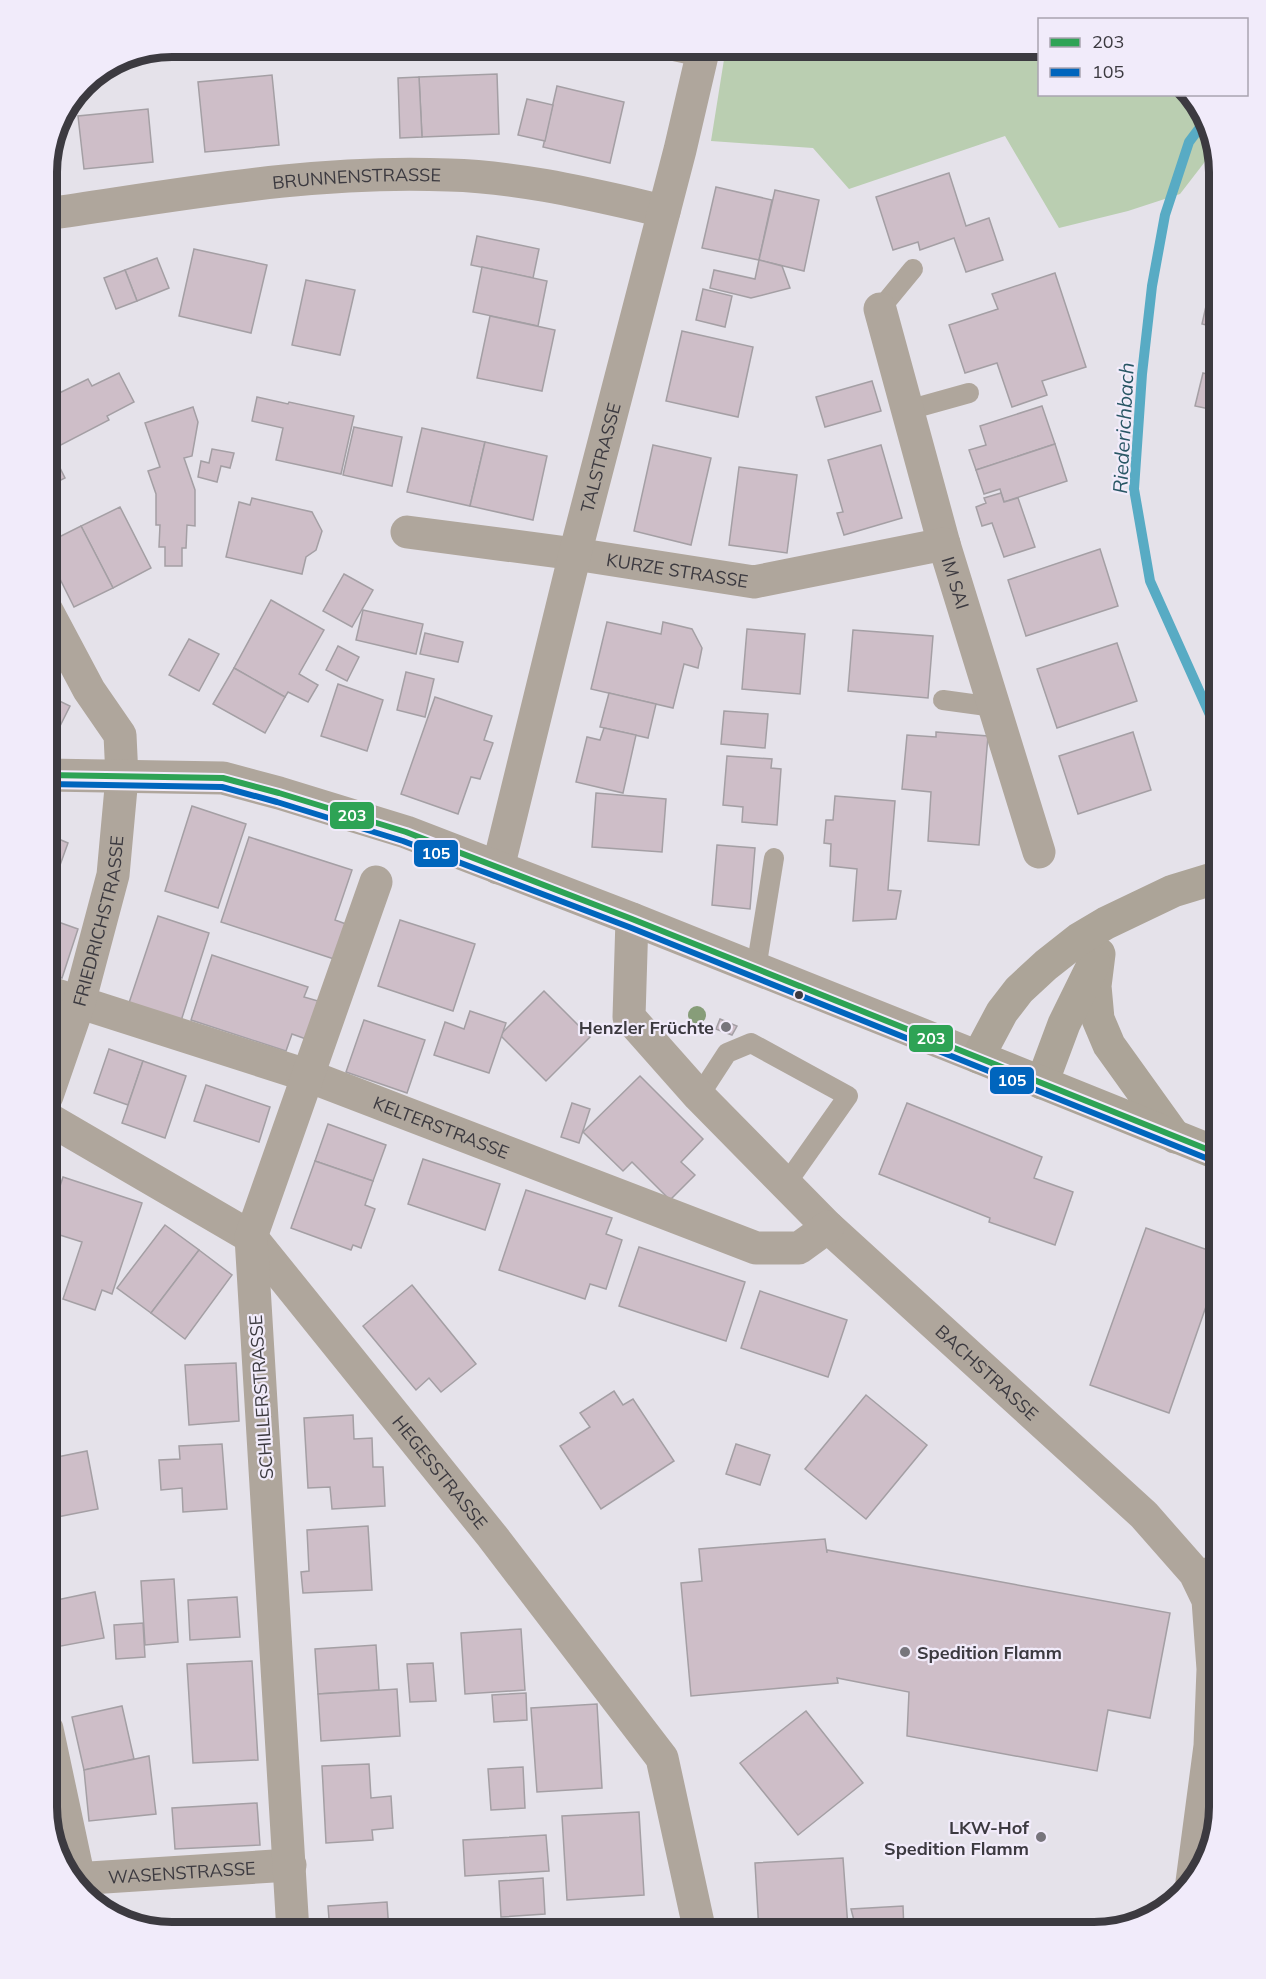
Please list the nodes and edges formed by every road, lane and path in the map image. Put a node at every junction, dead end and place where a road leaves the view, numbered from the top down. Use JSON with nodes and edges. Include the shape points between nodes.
{"nodes":[{"id":1,"x":702,"y":57,"type":"edge"},
{"id":2,"x":664,"y":211,"type":"junction"},
{"id":3,"x":57,"y":213,"type":"edge"},
{"id":4,"x":914,"y":269,"type":"dead end"},
{"id":5,"x":880,"y":309,"type":"joint"},
{"id":6,"x":969,"y":393,"type":"dead end"},
{"id":7,"x":908,"y":410,"type":"junction"},
{"id":8,"x":407,"y":532,"type":"dead end"},
{"id":9,"x":944,"y":544,"type":"junction"},
{"id":10,"x":576,"y":555,"type":"junction"},
{"id":11,"x":57,"y":630,"type":"edge"},
{"id":12,"x":944,"y":700,"type":"dead end"},
{"id":13,"x":994,"y":707,"type":"junction"},
{"id":14,"x":57,"y":775,"type":"edge"},
{"id":15,"x":122,"y":777,"type":"junction"},
{"id":16,"x":1039,"y":852,"type":"dead end"},
{"id":17,"x":774,"y":858,"type":"dead end"},
{"id":18,"x":498,"y":867,"type":"junction"},
{"id":19,"x":1209,"y":880,"type":"edge"},
{"id":20,"x":376,"y":882,"type":"dead end"},
{"id":21,"x":1139,"y":908,"type":"junction"},
{"id":22,"x":632,"y":919,"type":"junction"},
{"id":23,"x":1099,"y":954,"type":"junction"},
{"id":24,"x":756,"y":969,"type":"junction"},
{"id":25,"x":57,"y":996,"type":"edge"},
{"id":26,"x":79,"y":1003,"type":"junction"},
{"id":27,"x":978,"y":1057,"type":"junction"},
{"id":28,"x":57,"y":1067,"type":"edge"},
{"id":29,"x":306,"y":1075,"type":"junction"},
{"id":30,"x":1042,"y":1083,"type":"junction"},
{"id":31,"x":699,"y":1096,"type":"junction"},
{"id":32,"x":57,"y":1124,"type":"edge"},
{"id":33,"x":1175,"y":1137,"type":"junction"},
{"id":34,"x":1209,"y":1150,"type":"edge"},
{"id":35,"x":786,"y":1184,"type":"junction"},
{"id":36,"x":828,"y":1227,"type":"junction"},
{"id":37,"x":251,"y":1237,"type":"junction"},
{"id":38,"x":1207,"y":1567,"type":"edge"},
{"id":39,"x":1209,"y":1612,"type":"edge"},
{"id":40,"x":1209,"y":1754,"type":"edge"},
{"id":41,"x":57,"y":1782,"type":"edge"},
{"id":42,"x":1195,"y":1862,"type":"edge"},
{"id":43,"x":290,"y":1865,"type":"junction"},
{"id":44,"x":75,"y":1869,"type":"edge"},
{"id":45,"x":82,"y":1879,"type":"edge"},
{"id":46,"x":293,"y":1922,"type":"edge"},
{"id":47,"x":698,"y":1922,"type":"edge"}],
"edges":[{"from":1,"to":2,"type":"street","name":"TALSTRASSE"},
{"from":2,"to":3,"type":"street","name":"BRUNNENSTRASSE","via":[[513,180],[449,174],[378,174],[299,179]]},
{"from":2,"to":10,"type":"street","name":"TALSTRASSE"},
{"from":4,"to":5,"type":"lane"},
{"from":5,"to":7,"type":"street","name":"IM SAI"},
{"from":6,"to":7,"type":"lane"},
{"from":7,"to":9,"type":"street","name":"IM SAI"},
{"from":8,"to":10,"type":"street","name":"KURZE STRASSE"},
{"from":9,"to":10,"type":"street","name":"KURZE STRASSE","via":[[754,582]]},
{"from":9,"to":13,"type":"street","name":"IM SAI"},
{"from":10,"to":18,"type":"street","name":"TALSTRASSE"},
{"from":11,"to":15,"type":"street","name":"FRIEDRICHSTRASSE","via":[[88,690],[120,735]]},
{"from":12,"to":13,"type":"lane"},
{"from":13,"to":16,"type":"street","name":"IM SAI"},
{"from":14,"to":15,"type":"street"},
{"from":15,"to":18,"type":"street","via":[[223,778],[406,832]]},
{"from":15,"to":26,"type":"street","name":"FRIEDRICHSTRASSE","via":[[112,875]]},
{"from":17,"to":24,"type":"lane"},
{"from":18,"to":22,"type":"street"},
{"from":19,"to":21,"type":"main road","via":[[1173,891]]},
{"from":20,"to":29,"type":"street","name":"SCHILLERSTRASSE"},
{"from":21,"to":23,"type":"main road"},
{"from":21,"to":27,"type":"main road","via":[[1079,939],[1046,965],[1002,1012]]},
{"from":22,"to":24,"type":"street"},
{"from":22,"to":31,"type":"street","name":"BACHSTRASSE","via":[[629,1017]]},
{"from":23,"to":30,"type":"main road","via":[[1064,1024]]},
{"from":23,"to":33,"type":"main road","via":[[1095,986],[1098,1019],[1109,1045]]},
{"from":24,"to":27,"type":"street"},
{"from":25,"to":26,"type":"street","name":"KELTERSTRASSE"},
{"from":26,"to":28,"type":"street","name":"FRIEDRICHSTRASSE"},
{"from":26,"to":29,"type":"street","name":"KELTERSTRASSE"},
{"from":27,"to":30,"type":"main road"},
{"from":29,"to":36,"type":"street","name":"KELTERSTRASSE","via":[[756,1248],[799,1248]]},
{"from":29,"to":37,"type":"street","name":"SCHILLERSTRASSE"},
{"from":30,"to":33,"type":"main road"},
{"from":31,"to":35,"type":"street","name":"BACHSTRASSE"},
{"from":31,"to":35,"type":"lane","via":[[728,1053],[751,1043],[848,1096]]},
{"from":32,"to":37,"type":"street","name":"HEGESSTRASSE"},
{"from":33,"to":34,"type":"main road"},
{"from":35,"to":36,"type":"street","name":"BACHSTRASSE"},
{"from":36,"to":38,"type":"street","name":"BACHSTRASSE","via":[[1144,1515]]},
{"from":37,"to":43,"type":"street","name":"SCHILLERSTRASSE"},
{"from":37,"to":47,"type":"street","name":"HEGESSTRASSE","via":[[492,1536],[662,1758]]},
{"from":38,"to":39,"type":"street","name":"BACHSTRASSE"},
{"from":40,"to":42,"type":"street","name":"BACHSTRASSE"},
{"from":41,"to":44,"type":"street"},
{"from":43,"to":45,"type":"street","name":"WASENSTRASSE"},
{"from":43,"to":46,"type":"street","name":"SCHILLERSTRASSE"}]}
